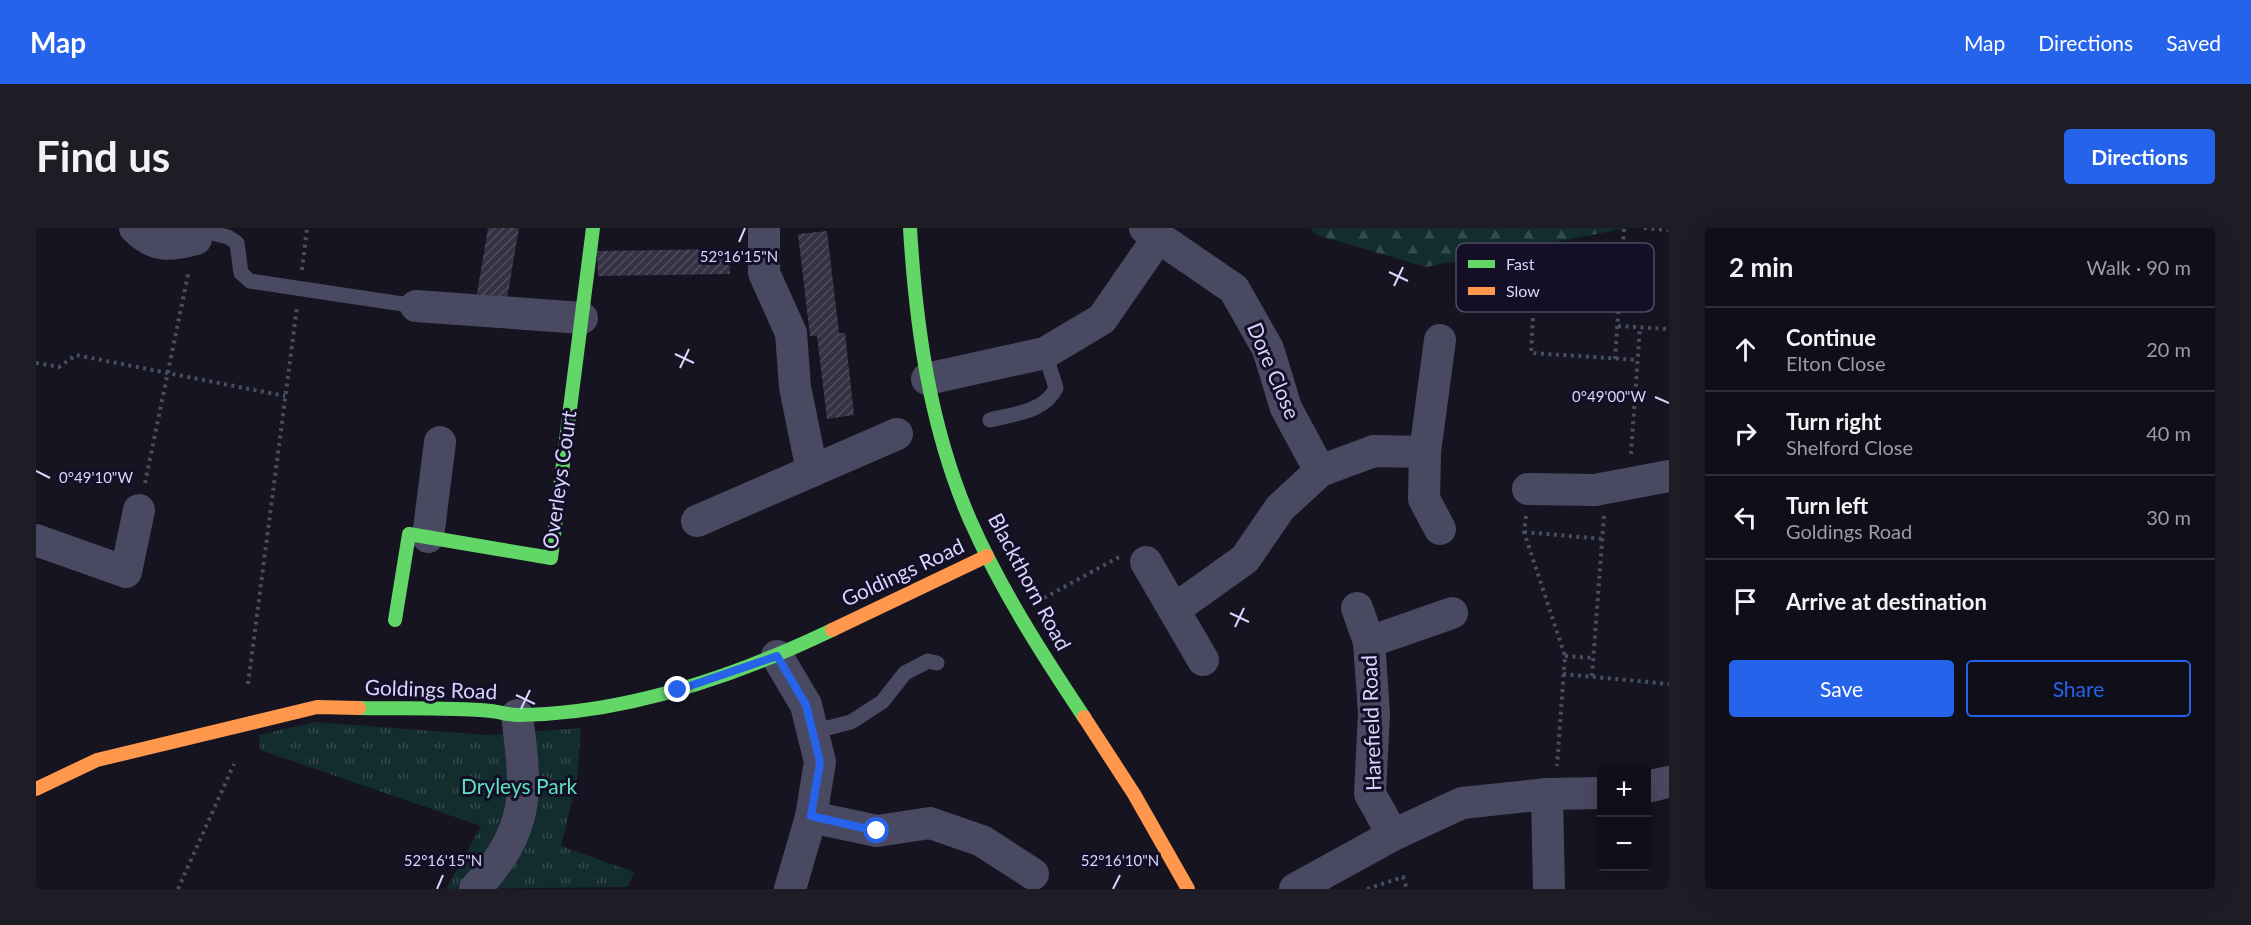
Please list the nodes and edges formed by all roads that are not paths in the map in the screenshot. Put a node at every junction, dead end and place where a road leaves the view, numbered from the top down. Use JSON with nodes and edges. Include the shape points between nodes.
{"nodes":[{"id":1,"x":135,"y":228,"type":"edge"},
{"id":2,"x":593,"y":228,"type":"edge"},
{"id":3,"x":764,"y":228,"type":"edge"},
{"id":4,"x":910,"y":228,"type":"edge"},
{"id":5,"x":197,"y":232,"type":"edge"},
{"id":6,"x":1151,"y":233,"type":"edge"},
{"id":7,"x":416,"y":306,"type":"joint"},
{"id":8,"x":582,"y":318,"type":"junction"},
{"id":9,"x":1440,"y":340,"type":"dead end"},
{"id":10,"x":1045,"y":353,"type":"junction"},
{"id":11,"x":927,"y":380,"type":"junction"},
{"id":12,"x":990,"y":420,"type":"dead end"},
{"id":13,"x":897,"y":434,"type":"dead end"},
{"id":14,"x":440,"y":442,"type":"dead end"},
{"id":15,"x":1425,"y":452,"type":"junction"},
{"id":16,"x":812,"y":471,"type":"junction"},
{"id":17,"x":1320,"y":471,"type":"junction"},
{"id":18,"x":1669,"y":476,"type":"edge"},
{"id":19,"x":1528,"y":489,"type":"road end"},
{"id":20,"x":139,"y":510,"type":"road end"},
{"id":21,"x":697,"y":521,"type":"dead end"},
{"id":22,"x":1440,"y":529,"type":"dead end"},
{"id":23,"x":428,"y":537,"type":"junction"},
{"id":24,"x":36,"y":540,"type":"edge"},
{"id":25,"x":987,"y":556,"type":"junction"},
{"id":26,"x":1146,"y":562,"type":"road end"},
{"id":27,"x":1358,"y":608,"type":"dead end"},
{"id":28,"x":1175,"y":609,"type":"junction"},
{"id":29,"x":1452,"y":613,"type":"dead end"},
{"id":30,"x":395,"y":620,"type":"dead end"},
{"id":31,"x":1369,"y":642,"type":"junction"},
{"id":32,"x":777,"y":656,"type":"junction"},
{"id":33,"x":1203,"y":660,"type":"dead end"},
{"id":34,"x":937,"y":663,"type":"dead end"},
{"id":35,"x":517,"y":715,"type":"junction"},
{"id":36,"x":812,"y":732,"type":"junction"},
{"id":37,"x":1669,"y":782,"type":"edge"},
{"id":38,"x":1651,"y":786,"type":"edge"},
{"id":39,"x":36,"y":789,"type":"edge"},
{"id":40,"x":1597,"y":793,"type":"edge"},
{"id":41,"x":1551,"y":794,"type":"junction"},
{"id":42,"x":811,"y":816,"type":"junction"},
{"id":43,"x":1393,"y":835,"type":"junction"},
{"id":44,"x":1033,"y":874,"type":"dead end"},
{"id":45,"x":475,"y":889,"type":"edge"},
{"id":46,"x":790,"y":889,"type":"edge"},
{"id":47,"x":1188,"y":889,"type":"edge"},
{"id":48,"x":1295,"y":889,"type":"edge"},
{"id":49,"x":1549,"y":889,"type":"edge"}],
"edges":[{"from":1,"to":5,"type":"street","via":[[145,237],[170,246]]},
{"from":2,"to":8,"type":"street","name":"Overleys Court"},
{"from":3,"to":16,"type":"street","via":[[764,273],[791,333],[795,387]]},
{"from":4,"to":11,"type":"street","name":"Blackthorn Road","via":[[912,291]]},
{"from":5,"to":7,"type":"lane","via":[[228,237],[237,243],[245,278]]},
{"from":6,"to":10,"type":"street","name":"Dore Close","via":[[1102,319]]},
{"from":6,"to":17,"type":"street","name":"Dore Close","via":[[1234,289],[1268,349],[1286,408]]},
{"from":7,"to":8,"type":"street"},
{"from":8,"to":23,"type":"street","name":"Overleys Court","via":[[551,558]]},
{"from":9,"to":15,"type":"street"},
{"from":10,"to":11,"type":"street","name":"Dore Close"},
{"from":10,"to":12,"type":"lane","via":[[1056,388],[1052,398],[1043,405]]},
{"from":11,"to":25,"type":"street","name":"Blackthorn Road","via":[[949,462]]},
{"from":13,"to":16,"type":"street"},
{"from":14,"to":23,"type":"street"},
{"from":15,"to":17,"type":"street","via":[[1374,451]]},
{"from":15,"to":22,"type":"street","via":[[1424,499]]},
{"from":16,"to":21,"type":"street"},
{"from":17,"to":28,"type":"street","via":[[1280,508],[1245,559]]},
{"from":18,"to":19,"type":"street","via":[[1596,490]]},
{"from":20,"to":24,"type":"street","via":[[126,572]]},
{"from":23,"to":30,"type":"street","via":[[410,534]]},
{"from":25,"to":32,"type":"street","name":"Goldings Road"},
{"from":25,"to":47,"type":"street","name":"Blackthorn Road","via":[[1063,689],[1134,795]]},
{"from":26,"to":28,"type":"street"},
{"from":27,"to":31,"type":"street","name":"Harefield Road"},
{"from":28,"to":33,"type":"street"},
{"from":29,"to":31,"type":"street","name":"Harefield Road"},
{"from":31,"to":43,"type":"street","name":"Harefield Road","via":[[1374,713],[1370,794]]},
{"from":32,"to":35,"type":"street","name":"Goldings Road","via":[[678,690],[593,708]]},
{"from":32,"to":36,"type":"street","via":[[806,705]]},
{"from":34,"to":36,"type":"lane","via":[[928,661],[905,673],[882,702],[851,722]]},
{"from":35,"to":39,"type":"street","name":"Goldings Road","via":[[317,707],[97,760]]},
{"from":35,"to":45,"type":"street","via":[[525,777],[521,816],[508,848]]},
{"from":36,"to":42,"type":"street","via":[[820,762]]},
{"from":37,"to":38,"type":"street"},
{"from":40,"to":41,"type":"street"},
{"from":41,"to":43,"type":"street","via":[[1462,803]]},
{"from":41,"to":49,"type":"street"},
{"from":42,"to":44,"type":"street","via":[[877,831],[930,823],[982,841]]},
{"from":42,"to":46,"type":"street"},
{"from":43,"to":48,"type":"street"}]}
